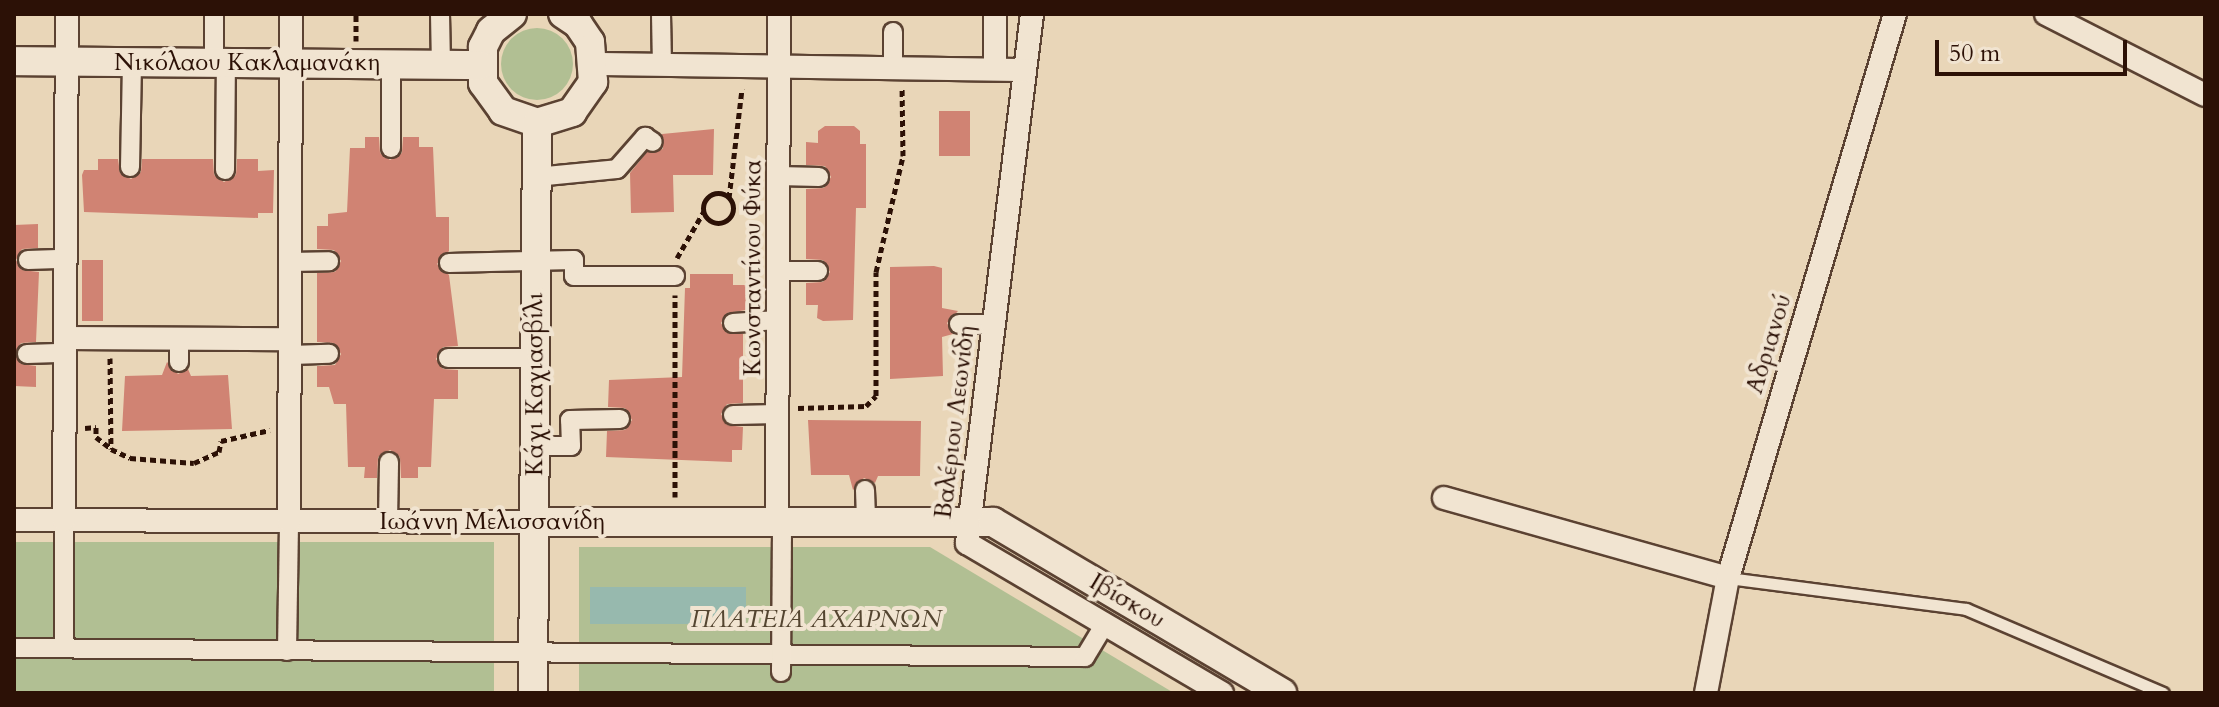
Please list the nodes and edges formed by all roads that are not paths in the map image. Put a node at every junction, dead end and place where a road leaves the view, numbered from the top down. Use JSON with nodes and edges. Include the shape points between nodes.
{"nodes":[{"id":1,"x":67,"y":14,"type":"edge"},
{"id":2,"x":214,"y":14,"type":"edge"},
{"id":3,"x":291,"y":14,"type":"edge"},
{"id":4,"x":440,"y":14,"type":"edge"},
{"id":5,"x":512,"y":14,"type":"edge"},
{"id":6,"x":563,"y":14,"type":"edge"},
{"id":7,"x":661,"y":14,"type":"edge"},
{"id":8,"x":779,"y":14,"type":"edge"},
{"id":9,"x":995,"y":14,"type":"edge"},
{"id":10,"x":1032,"y":14,"type":"edge"},
{"id":11,"x":1895,"y":14,"type":"edge"},
{"id":12,"x":2046,"y":14,"type":"edge"},
{"id":13,"x":893,"y":32,"type":"dead end"},
{"id":14,"x":14,"y":61,"type":"edge"},
{"id":15,"x":67,"y":62,"type":"junction"},
{"id":16,"x":132,"y":62,"type":"junction"},
{"id":17,"x":220,"y":63,"type":"junction"},
{"id":18,"x":291,"y":63,"type":"junction"},
{"id":19,"x":391,"y":64,"type":"junction"},
{"id":20,"x":441,"y":64,"type":"junction"},
{"id":21,"x":595,"y":64,"type":"junction"},
{"id":22,"x":662,"y":64,"type":"junction"},
{"id":23,"x":480,"y":65,"type":"junction"},
{"id":24,"x":780,"y":65,"type":"junction"},
{"id":25,"x":896,"y":67,"type":"junction"},
{"id":26,"x":995,"y":68,"type":"junction"},
{"id":27,"x":1025,"y":70,"type":"junction"},
{"id":28,"x":2205,"y":95,"type":"edge"},
{"id":29,"x":537,"y":123,"type":"junction"},
{"id":30,"x":653,"y":142,"type":"dead end"},
{"id":31,"x":391,"y":148,"type":"dead end"},
{"id":32,"x":130,"y":167,"type":"dead end"},
{"id":33,"x":225,"y":170,"type":"dead end"},
{"id":34,"x":779,"y":176,"type":"junction"},
{"id":35,"x":536,"y":177,"type":"junction"},
{"id":36,"x":819,"y":177,"type":"dead end"},
{"id":37,"x":65,"y":259,"type":"junction"},
{"id":38,"x":28,"y":260,"type":"dead end"},
{"id":39,"x":329,"y":261,"type":"dead end"},
{"id":40,"x":536,"y":261,"type":"junction"},
{"id":41,"x":290,"y":262,"type":"junction"},
{"id":42,"x":449,"y":263,"type":"dead end"},
{"id":43,"x":779,"y":271,"type":"junction"},
{"id":44,"x":818,"y":271,"type":"dead end"},
{"id":45,"x":675,"y":276,"type":"road end"},
{"id":46,"x":778,"y":320,"type":"junction"},
{"id":47,"x":733,"y":323,"type":"dead end"},
{"id":48,"x":959,"y":324,"type":"dead end"},
{"id":49,"x":994,"y":324,"type":"junction"},
{"id":50,"x":179,"y":338,"type":"junction"},
{"id":51,"x":65,"y":345,"type":"junction"},
{"id":52,"x":290,"y":347,"type":"junction"},
{"id":53,"x":27,"y":354,"type":"dead end"},
{"id":54,"x":329,"y":354,"type":"dead end"},
{"id":55,"x":448,"y":358,"type":"dead end"},
{"id":56,"x":535,"y":358,"type":"junction"},
{"id":57,"x":179,"y":362,"type":"dead end"},
{"id":58,"x":778,"y":411,"type":"junction"},
{"id":59,"x":733,"y":415,"type":"dead end"},
{"id":60,"x":620,"y":419,"type":"dead end"},
{"id":61,"x":535,"y":446,"type":"junction"},
{"id":62,"x":389,"y":462,"type":"dead end"},
{"id":63,"x":865,"y":490,"type":"dead end"},
{"id":64,"x":1444,"y":498,"type":"dead end"},
{"id":65,"x":14,"y":520,"type":"edge"},
{"id":66,"x":64,"y":520,"type":"junction"},
{"id":67,"x":289,"y":521,"type":"junction"},
{"id":68,"x":388,"y":521,"type":"junction"},
{"id":69,"x":534,"y":522,"type":"junction"},
{"id":70,"x":969,"y":522,"type":"junction"},
{"id":71,"x":780,"y":523,"type":"junction"},
{"id":72,"x":866,"y":524,"type":"junction"},
{"id":73,"x":1728,"y":578,"type":"junction"},
{"id":74,"x":1104,"y":625,"type":"junction"},
{"id":75,"x":14,"y":648,"type":"edge"},
{"id":76,"x":64,"y":648,"type":"junction"},
{"id":77,"x":287,"y":651,"type":"junction"},
{"id":78,"x":534,"y":652,"type":"junction"},
{"id":79,"x":780,"y":663,"type":"junction"},
{"id":80,"x":533,"y":693,"type":"edge"},
{"id":81,"x":1222,"y":693,"type":"edge"},
{"id":82,"x":1282,"y":693,"type":"edge"},
{"id":83,"x":1706,"y":693,"type":"edge"},
{"id":84,"x":2163,"y":693,"type":"edge"}],
"edges":[{"from":1,"to":15,"type":"street"},
{"from":2,"to":17,"type":"street"},
{"from":3,"to":18,"type":"street"},
{"from":4,"to":20,"type":"street"},
{"from":5,"to":23,"type":"street","via":[[491,31]]},
{"from":6,"to":21,"type":"street","via":[[590,42]]},
{"from":7,"to":22,"type":"street"},
{"from":8,"to":24,"type":"street","name":"Κωνσταντίνου Φύκα"},
{"from":9,"to":26,"type":"street"},
{"from":10,"to":27,"type":"street","name":"Βαλέριου Λεωνίδη"},
{"from":11,"to":73,"type":"street","name":"Αδριανού"},
{"from":12,"to":28,"type":"street"},
{"from":13,"to":25,"type":"street"},
{"from":14,"to":15,"type":"street","name":"Νικόλαου Κακλαμανάκη"},
{"from":15,"to":16,"type":"street","name":"Νικόλαου Κακλαμανάκη"},
{"from":15,"to":37,"type":"street"},
{"from":16,"to":17,"type":"street","name":"Νικόλαου Κακλαμανάκη"},
{"from":16,"to":32,"type":"street"},
{"from":17,"to":18,"type":"street","name":"Νικόλαου Κακλαμανάκη"},
{"from":17,"to":33,"type":"street"},
{"from":18,"to":19,"type":"street","name":"Νικόλαου Κακλαμανάκη"},
{"from":18,"to":41,"type":"street"},
{"from":19,"to":20,"type":"street","name":"Νικόλαου Κακλαμανάκη"},
{"from":19,"to":31,"type":"street"},
{"from":20,"to":23,"type":"street","name":"Νικόλαου Κακλαμανάκη"},
{"from":21,"to":22,"type":"street"},
{"from":21,"to":29,"type":"street","via":[[593,82],[572,112]]},
{"from":22,"to":24,"type":"street"},
{"from":23,"to":29,"type":"street","via":[[483,83],[503,111]]},
{"from":24,"to":25,"type":"street"},
{"from":24,"to":34,"type":"street","name":"Κωνσταντίνου Φύκα"},
{"from":25,"to":26,"type":"street"},
{"from":26,"to":27,"type":"street"},
{"from":27,"to":49,"type":"street","name":"Βαλέριου Λεωνίδη"},
{"from":29,"to":35,"type":"street","name":"Κάχι Καχιασβίλι"},
{"from":30,"to":35,"type":"street","via":[[645,137],[617,169]]},
{"from":34,"to":36,"type":"street"},
{"from":34,"to":43,"type":"street","name":"Κωνσταντίνου Φύκα"},
{"from":35,"to":40,"type":"street","name":"Κάχι Καχιασβίλι"},
{"from":37,"to":38,"type":"street"},
{"from":37,"to":51,"type":"street"},
{"from":39,"to":41,"type":"street"},
{"from":40,"to":42,"type":"street"},
{"from":40,"to":45,"type":"street","via":[[574,260],[574,276]]},
{"from":40,"to":56,"type":"street","name":"Κάχι Καχιασβίλι"},
{"from":41,"to":52,"type":"street"},
{"from":43,"to":44,"type":"street"},
{"from":43,"to":46,"type":"street","name":"Κωνσταντίνου Φύκα"},
{"from":46,"to":47,"type":"street"},
{"from":46,"to":58,"type":"street","name":"Κωνσταντίνου Φύκα"},
{"from":48,"to":49,"type":"street"},
{"from":49,"to":70,"type":"street","name":"Βαλέριου Λεωνίδη"},
{"from":50,"to":51,"type":"street","via":[[110,338]]},
{"from":50,"to":52,"type":"street"},
{"from":50,"to":57,"type":"street"},
{"from":51,"to":53,"type":"street"},
{"from":51,"to":66,"type":"street"},
{"from":52,"to":54,"type":"street"},
{"from":52,"to":67,"type":"street"},
{"from":55,"to":56,"type":"street"},
{"from":56,"to":61,"type":"street","name":"Κάχι Καχιασβίλι"},
{"from":58,"to":59,"type":"street"},
{"from":58,"to":71,"type":"street","name":"Κωνσταντίνου Φύκα"},
{"from":60,"to":61,"type":"street","via":[[570,420],[571,446]]},
{"from":61,"to":69,"type":"street","name":"Κάχι Καχιασβίλι"},
{"from":62,"to":68,"type":"street"},
{"from":63,"to":72,"type":"street"},
{"from":64,"to":73,"type":"street"},
{"from":65,"to":66,"type":"street","name":"Ιωάννη Μελισσανίδη"},
{"from":66,"to":67,"type":"street","name":"Ιωάννη Μελισσανίδη"},
{"from":66,"to":76,"type":"street"},
{"from":67,"to":68,"type":"street","name":"Ιωάννη Μελισσανίδη"},
{"from":67,"to":77,"type":"street"},
{"from":68,"to":69,"type":"street","name":"Ιωάννη Μελισσανίδη"},
{"from":69,"to":71,"type":"street","name":"Ιωάννη Μελισσανίδη"},
{"from":69,"to":78,"type":"street","name":"Κάχι Καχιασβίλι"},
{"from":70,"to":72,"type":"street","name":"Ιωάννη Μελισσανίδη"},
{"from":70,"to":74,"type":"street","name":"Βαλέριου Λεωνίδη","via":[[967,543],[973,550]]},
{"from":70,"to":82,"type":"street","name":"Ιβίσκου","via":[[993,522]]},
{"from":71,"to":72,"type":"street","name":"Ιωάννη Μελισσανίδη"},
{"from":71,"to":79,"type":"street"},
{"from":73,"to":83,"type":"street","name":"Αδριανού"},
{"from":73,"to":84,"type":"lane","via":[[1966,609]]},
{"from":74,"to":79,"type":"street","via":[[1085,657]]},
{"from":74,"to":81,"type":"street","name":"Βαλέριου Λεωνίδη"},
{"from":75,"to":76,"type":"street"},
{"from":76,"to":77,"type":"street"},
{"from":77,"to":78,"type":"street"},
{"from":78,"to":79,"type":"street"},
{"from":78,"to":80,"type":"street","name":"Κάχι Καχιασβίλι"}]}
